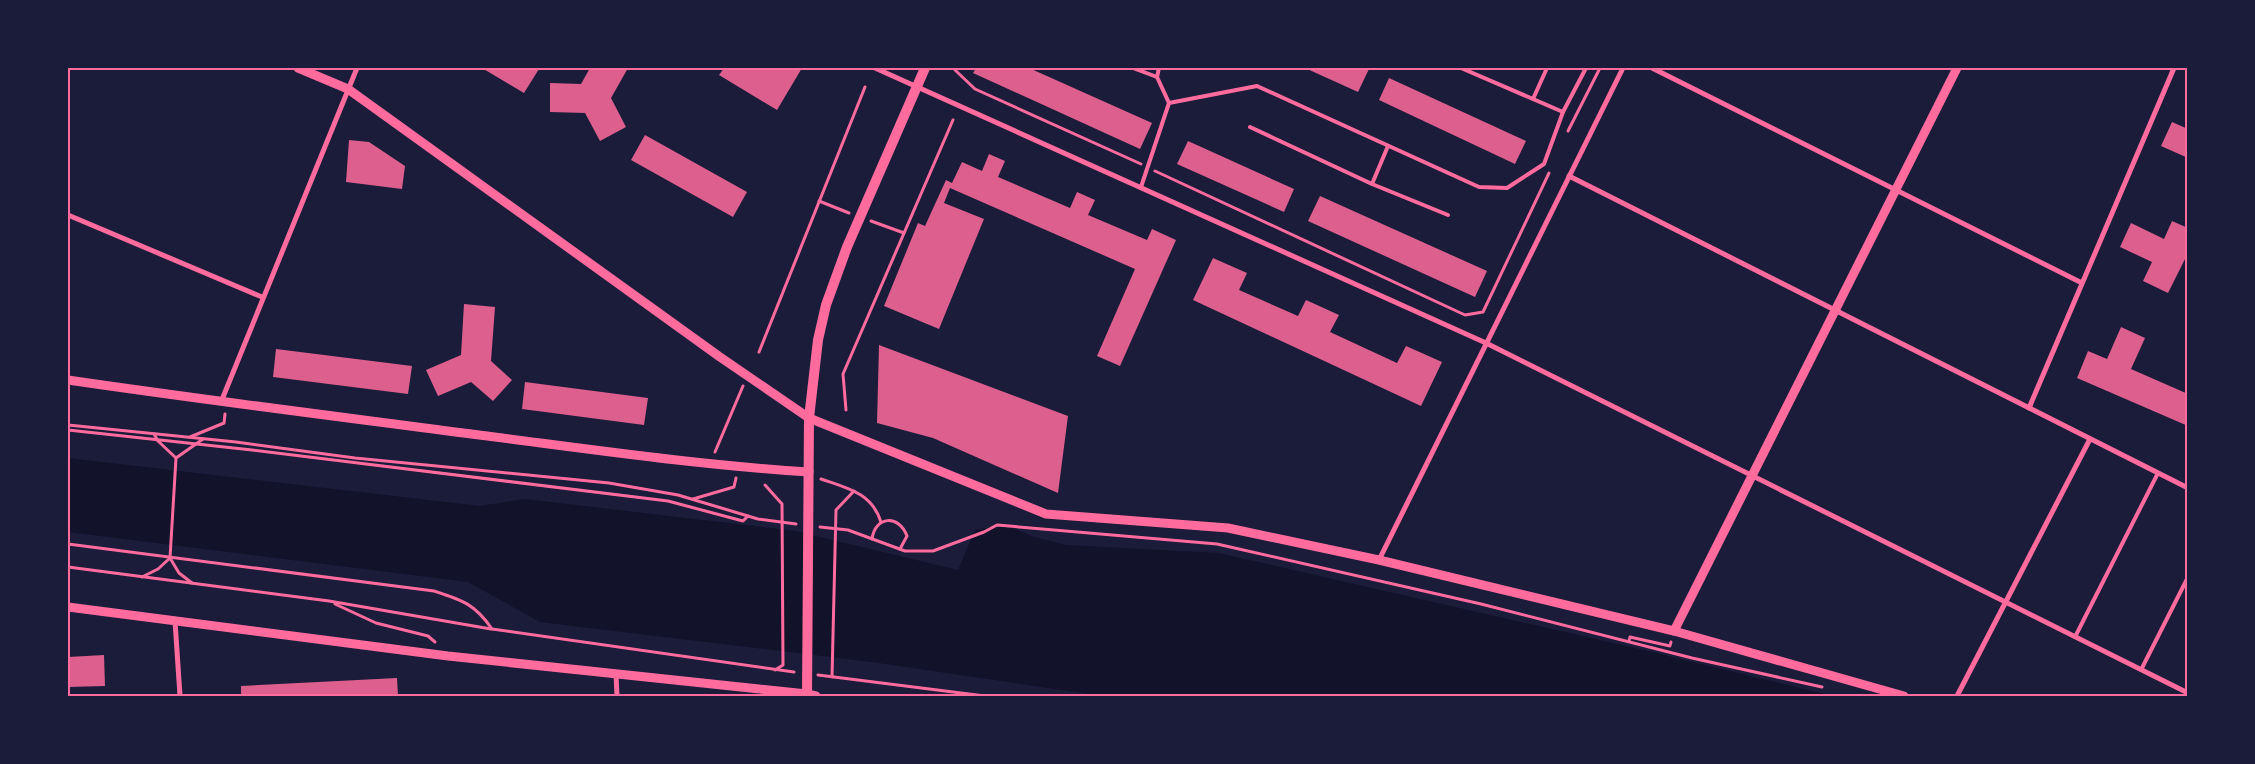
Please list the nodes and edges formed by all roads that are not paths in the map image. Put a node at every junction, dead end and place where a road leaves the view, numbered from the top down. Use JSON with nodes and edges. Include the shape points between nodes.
{"nodes":[{"id":1,"x":298,"y":68,"type":"edge"},
{"id":2,"x":357,"y":68,"type":"edge"},
{"id":3,"x":875,"y":68,"type":"edge"},
{"id":4,"x":924,"y":68,"type":"edge"},
{"id":5,"x":1133,"y":68,"type":"edge"},
{"id":6,"x":1159,"y":68,"type":"edge"},
{"id":7,"x":1461,"y":68,"type":"edge"},
{"id":8,"x":1547,"y":68,"type":"edge"},
{"id":9,"x":1586,"y":68,"type":"edge"},
{"id":10,"x":1623,"y":68,"type":"edge"},
{"id":11,"x":1652,"y":68,"type":"edge"},
{"id":12,"x":1957,"y":68,"type":"edge"},
{"id":13,"x":2174,"y":68,"type":"edge"},
{"id":14,"x":1156,"y":76,"type":"junction"},
{"id":15,"x":916,"y":85,"type":"junction"},
{"id":16,"x":348,"y":89,"type":"junction"},
{"id":17,"x":1533,"y":99,"type":"junction"},
{"id":18,"x":1169,"y":103,"type":"junction"},
{"id":19,"x":1563,"y":112,"type":"junction"},
{"id":20,"x":1250,"y":127,"type":"dead end"},
{"id":21,"x":1388,"y":146,"type":"junction"},
{"id":22,"x":1569,"y":176,"type":"junction"},
{"id":23,"x":1372,"y":184,"type":"junction"},
{"id":24,"x":1141,"y":187,"type":"junction"},
{"id":25,"x":1896,"y":190,"type":"junction"},
{"id":26,"x":68,"y":215,"type":"edge"},
{"id":27,"x":1448,"y":215,"type":"dead end"},
{"id":28,"x":2082,"y":283,"type":"junction"},
{"id":29,"x":262,"y":298,"type":"junction"},
{"id":30,"x":1835,"y":311,"type":"junction"},
{"id":31,"x":1486,"y":343,"type":"junction"},
{"id":32,"x":68,"y":380,"type":"edge"},
{"id":33,"x":224,"y":403,"type":"junction"},
{"id":34,"x":2029,"y":408,"type":"junction"},
{"id":35,"x":809,"y":418,"type":"junction"},
{"id":36,"x":2090,"y":439,"type":"junction"},
{"id":37,"x":809,"y":473,"type":"junction"},
{"id":38,"x":2158,"y":474,"type":"junction"},
{"id":39,"x":1752,"y":476,"type":"junction"},
{"id":40,"x":2188,"y":488,"type":"edge"},
{"id":41,"x":1379,"y":560,"type":"junction"},
{"id":42,"x":2188,"y":577,"type":"edge"},
{"id":43,"x":2005,"y":602,"type":"junction"},
{"id":44,"x":68,"y":607,"type":"edge"},
{"id":45,"x":175,"y":621,"type":"junction"},
{"id":46,"x":1674,"y":631,"type":"junction"},
{"id":47,"x":2075,"y":637,"type":"junction"},
{"id":48,"x":2141,"y":670,"type":"junction"},
{"id":49,"x":616,"y":674,"type":"junction"},
{"id":50,"x":2188,"y":693,"type":"edge"},
{"id":51,"x":180,"y":696,"type":"edge"},
{"id":52,"x":617,"y":696,"type":"edge"},
{"id":53,"x":810,"y":696,"type":"edge"},
{"id":54,"x":1904,"y":696,"type":"edge"},
{"id":55,"x":1957,"y":696,"type":"edge"}],
"edges":[{"from":1,"to":16,"type":"street"},
{"from":2,"to":16,"type":"street"},
{"from":3,"to":15,"type":"street"},
{"from":4,"to":15,"type":"main road"},
{"from":5,"to":14,"type":"lane"},
{"from":6,"to":14,"type":"lane"},
{"from":7,"to":17,"type":"lane"},
{"from":8,"to":17,"type":"lane"},
{"from":9,"to":19,"type":"lane"},
{"from":10,"to":22,"type":"street"},
{"from":11,"to":25,"type":"street"},
{"from":12,"to":25,"type":"street"},
{"from":13,"to":28,"type":"street"},
{"from":14,"to":18,"type":"lane"},
{"from":15,"to":24,"type":"street"},
{"from":15,"to":35,"type":"main road","via":[[847,247],[826,305],[818,340]]},
{"from":16,"to":29,"type":"street"},
{"from":16,"to":35,"type":"street"},
{"from":17,"to":19,"type":"lane"},
{"from":18,"to":21,"type":"lane","via":[[1257,86]]},
{"from":18,"to":24,"type":"lane"},
{"from":19,"to":21,"type":"lane","via":[[1544,164],[1507,188],[1479,187]]},
{"from":20,"to":23,"type":"lane"},
{"from":21,"to":23,"type":"lane"},
{"from":22,"to":30,"type":"street"},
{"from":22,"to":31,"type":"street"},
{"from":23,"to":27,"type":"lane"},
{"from":24,"to":31,"type":"street"},
{"from":25,"to":28,"type":"street"},
{"from":25,"to":30,"type":"street"},
{"from":26,"to":29,"type":"street"},
{"from":28,"to":34,"type":"street"},
{"from":29,"to":33,"type":"street"},
{"from":30,"to":34,"type":"street"},
{"from":30,"to":39,"type":"street"},
{"from":31,"to":39,"type":"street"},
{"from":31,"to":41,"type":"street"},
{"from":32,"to":33,"type":"street"},
{"from":33,"to":37,"type":"street","via":[[738,468]]},
{"from":34,"to":36,"type":"street"},
{"from":35,"to":37,"type":"main road"},
{"from":35,"to":41,"type":"street","via":[[1046,514],[1228,528]]},
{"from":36,"to":38,"type":"street"},
{"from":36,"to":43,"type":"street"},
{"from":37,"to":53,"type":"main road","via":[[807,671]]},
{"from":38,"to":40,"type":"street"},
{"from":38,"to":47,"type":"lane"},
{"from":39,"to":43,"type":"street"},
{"from":39,"to":46,"type":"street"},
{"from":41,"to":46,"type":"street"},
{"from":42,"to":48,"type":"lane"},
{"from":43,"to":47,"type":"street"},
{"from":43,"to":55,"type":"street"},
{"from":44,"to":45,"type":"street"},
{"from":45,"to":49,"type":"street"},
{"from":45,"to":51,"type":"street"},
{"from":46,"to":54,"type":"street"},
{"from":47,"to":48,"type":"street"},
{"from":48,"to":50,"type":"street"},
{"from":49,"to":52,"type":"street"},
{"from":49,"to":53,"type":"street"}]}
